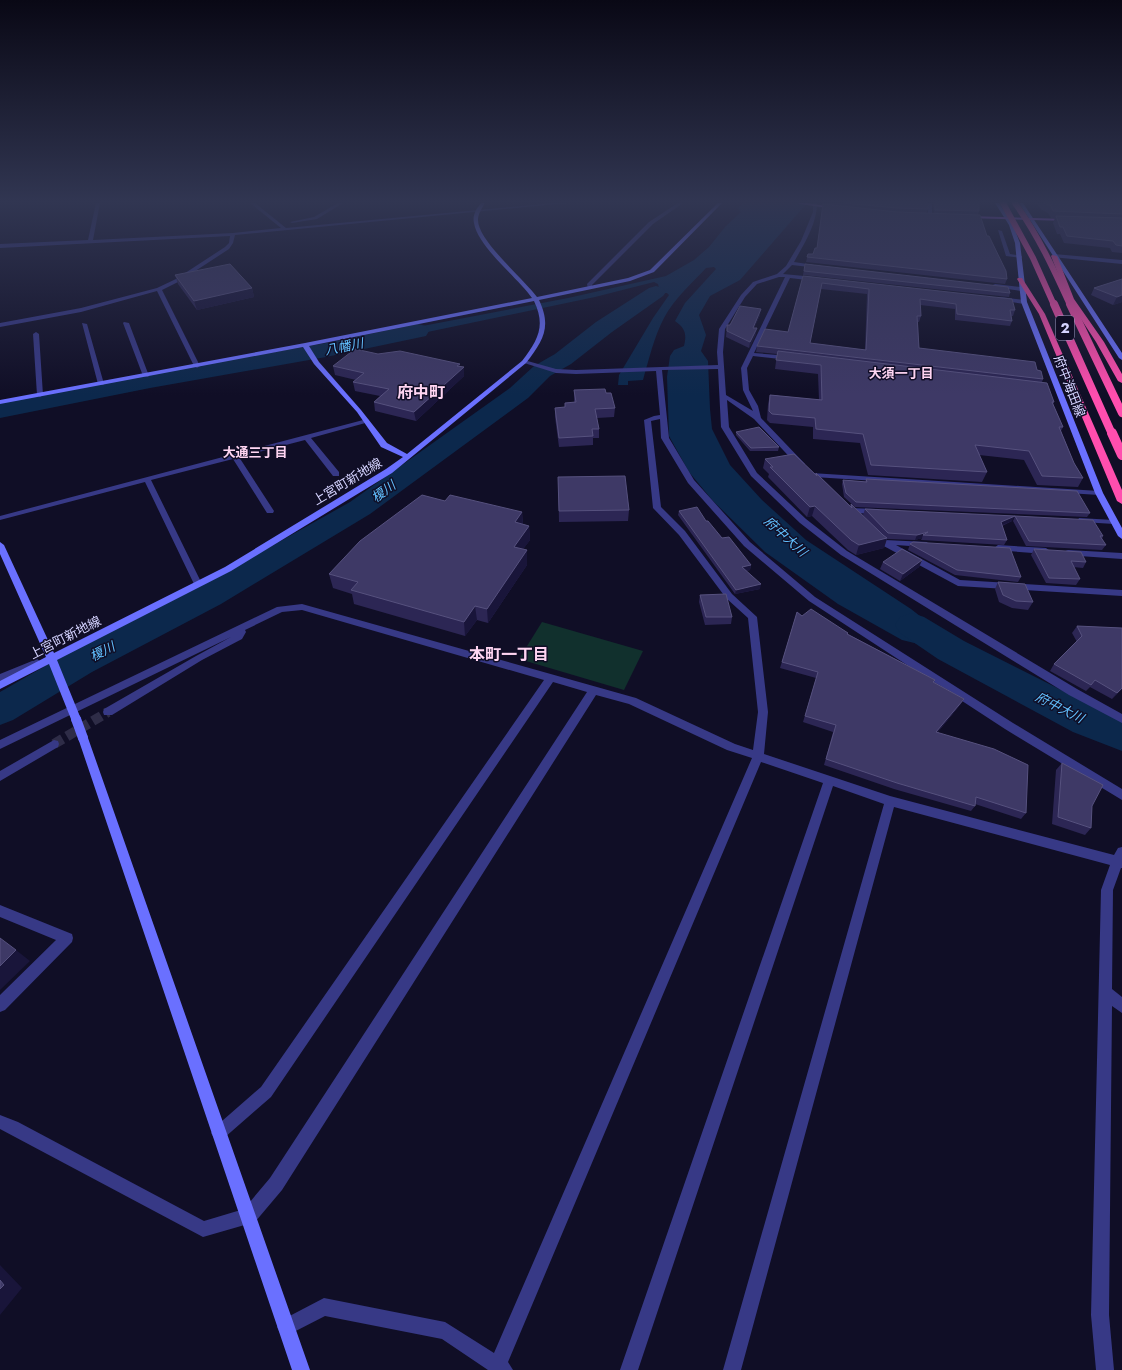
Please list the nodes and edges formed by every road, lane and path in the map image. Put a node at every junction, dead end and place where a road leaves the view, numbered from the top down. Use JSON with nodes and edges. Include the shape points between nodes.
{"nodes":[{"id":1,"x":198,"y":267,"type":"edge"},
{"id":2,"x":507,"y":267,"type":"edge"},
{"id":3,"x":607,"y":267,"type":"edge"},
{"id":4,"x":656,"y":267,"type":"edge"},
{"id":5,"x":788,"y":267,"type":"edge"},
{"id":6,"x":1020,"y":267,"type":"edge"},
{"id":7,"x":1037,"y":267,"type":"edge"},
{"id":8,"x":1052,"y":267,"type":"edge"},
{"id":9,"x":1059,"y":267,"type":"edge"},
{"id":10,"x":1061,"y":267,"type":"edge"},
{"id":11,"x":779,"y":275,"type":"junction"},
{"id":12,"x":788,"y":276,"type":"junction"},
{"id":13,"x":820,"y":279,"type":"edge"},
{"id":14,"x":1020,"y":279,"type":"junction"},
{"id":15,"x":987,"y":285,"type":"edge"},
{"id":16,"x":590,"y":288,"type":"junction"},
{"id":17,"x":159,"y":289,"type":"junction"},
{"id":18,"x":1021,"y":289,"type":"junction"},
{"id":19,"x":994,"y":299,"type":"edge"},
{"id":20,"x":1024,"y":302,"type":"junction"},
{"id":21,"x":538,"y":304,"type":"junction"},
{"id":22,"x":126,"y":323,"type":"dead end"},
{"id":23,"x":84,"y":324,"type":"dead end"},
{"id":24,"x":0,"y":325,"type":"edge"},
{"id":25,"x":36,"y":334,"type":"dead end"},
{"id":26,"x":306,"y":345,"type":"junction"},
{"id":27,"x":750,"y":354,"type":"junction"},
{"id":28,"x":1122,"y":358,"type":"edge"},
{"id":29,"x":797,"y":359,"type":"edge"},
{"id":30,"x":524,"y":362,"type":"junction"},
{"id":31,"x":197,"y":366,"type":"junction"},
{"id":32,"x":721,"y":367,"type":"junction"},
{"id":33,"x":662,"y":369,"type":"junction"},
{"id":34,"x":146,"y":376,"type":"junction"},
{"id":35,"x":1122,"y":381,"type":"edge"},
{"id":36,"x":101,"y":384,"type":"junction"},
{"id":37,"x":1050,"y":389,"type":"edge"},
{"id":38,"x":1059,"y":390,"type":"junction"},
{"id":39,"x":40,"y":395,"type":"junction"},
{"id":40,"x":724,"y":396,"type":"junction"},
{"id":41,"x":0,"y":402,"type":"edge"},
{"id":42,"x":1122,"y":413,"type":"edge"},
{"id":43,"x":664,"y":417,"type":"junction"},
{"id":44,"x":758,"y":417,"type":"junction"},
{"id":45,"x":366,"y":421,"type":"junction"},
{"id":46,"x":307,"y":437,"type":"junction"},
{"id":47,"x":1122,"y":455,"type":"edge"},
{"id":48,"x":235,"y":456,"type":"junction"},
{"id":49,"x":408,"y":457,"type":"junction"},
{"id":50,"x":336,"y":474,"type":"dead end"},
{"id":51,"x":814,"y":475,"type":"junction"},
{"id":52,"x":147,"y":479,"type":"junction"},
{"id":53,"x":824,"y":484,"type":"edge"},
{"id":54,"x":1099,"y":493,"type":"junction"},
{"id":55,"x":1122,"y":501,"type":"edge"},
{"id":56,"x":270,"y":511,"type":"dead end"},
{"id":57,"x":890,"y":512,"type":"edge"},
{"id":58,"x":0,"y":518,"type":"edge"},
{"id":59,"x":1076,"y":520,"type":"edge"},
{"id":60,"x":1114,"y":522,"type":"junction"},
{"id":61,"x":1122,"y":536,"type":"edge"},
{"id":62,"x":883,"y":542,"type":"junction"},
{"id":63,"x":930,"y":544,"type":"edge"},
{"id":64,"x":0,"y":545,"type":"edge"},
{"id":65,"x":986,"y":548,"type":"edge"},
{"id":66,"x":1122,"y":556,"type":"edge"},
{"id":67,"x":198,"y":584,"type":"junction"},
{"id":68,"x":1122,"y":593,"type":"edge"},
{"id":69,"x":244,"y":627,"type":"junction"},
{"id":70,"x":52,"y":658,"type":"junction"},
{"id":71,"x":551,"y":677,"type":"junction"},
{"id":72,"x":0,"y":678,"type":"edge"},
{"id":73,"x":0,"y":685,"type":"edge"},
{"id":74,"x":594,"y":690,"type":"junction"},
{"id":75,"x":73,"y":710,"type":"junction"},
{"id":76,"x":108,"y":712,"type":"tunnel mouth"},
{"id":77,"x":1122,"y":718,"type":"edge"},
{"id":78,"x":54,"y":744,"type":"tunnel mouth"},
{"id":79,"x":0,"y":745,"type":"edge"},
{"id":80,"x":758,"y":756,"type":"junction"},
{"id":81,"x":0,"y":776,"type":"edge"},
{"id":82,"x":830,"y":780,"type":"junction"},
{"id":83,"x":1122,"y":795,"type":"edge"},
{"id":84,"x":890,"y":801,"type":"junction"},
{"id":85,"x":1120,"y":859,"type":"edge"},
{"id":86,"x":0,"y":911,"type":"edge"},
{"id":87,"x":1105,"y":992,"type":"junction"},
{"id":88,"x":0,"y":1005,"type":"edge"},
{"id":89,"x":1122,"y":1006,"type":"edge"},
{"id":90,"x":0,"y":1122,"type":"edge"},
{"id":91,"x":219,"y":1133,"type":"junction"},
{"id":92,"x":249,"y":1216,"type":"junction"},
{"id":93,"x":286,"y":1327,"type":"junction"},
{"id":94,"x":501,"y":1368,"type":"edge"},
{"id":95,"x":1107,"y":1369,"type":"edge"},
{"id":96,"x":300,"y":1370,"type":"edge"},
{"id":97,"x":629,"y":1370,"type":"edge"},
{"id":98,"x":732,"y":1370,"type":"edge"}],
"edges":[{"from":1,"to":17,"type":"street"},
{"from":2,"to":21,"type":"main road"},
{"from":3,"to":16,"type":"street","via":[[589,285]]},
{"from":4,"to":16,"type":"main road","via":[[630,279]]},
{"from":5,"to":11,"type":"street"},
{"from":6,"to":14,"type":"main road","name":"府中海田線"},
{"from":7,"to":47,"type":"highway","number":"2","bridge":true},
{"from":8,"to":42,"type":"highway","number":"2","bridge":true},
{"from":9,"to":35,"type":"highway","via":[[1072,299]]},
{"from":10,"to":28,"type":"main road"},
{"from":11,"to":12,"type":"street"},
{"from":11,"to":32,"type":"street","via":[[755,283],[742,296],[722,329]]},
{"from":12,"to":13,"type":"street"},
{"from":12,"to":27,"type":"street"},
{"from":14,"to":18,"type":"main road","name":"府中海田線"},
{"from":14,"to":55,"type":"highway","via":[[1042,314]]},
{"from":15,"to":18,"type":"street"},
{"from":16,"to":21,"type":"main road"},
{"from":17,"to":24,"type":"street","via":[[81,310]]},
{"from":17,"to":31,"type":"street"},
{"from":18,"to":20,"type":"main road","name":"府中海田線"},
{"from":19,"to":20,"type":"street"},
{"from":20,"to":38,"type":"main road","name":"府中海田線"},
{"from":21,"to":26,"type":"main road"},
{"from":21,"to":30,"type":"main road","name":"上宮町新地線","via":[[543,318],[543,330],[535,349]]},
{"from":22,"to":34,"type":"street"},
{"from":23,"to":36,"type":"street"},
{"from":25,"to":39,"type":"street"},
{"from":26,"to":31,"type":"main road"},
{"from":26,"to":45,"type":"main road","via":[[316,364]]},
{"from":27,"to":29,"type":"street"},
{"from":27,"to":44,"type":"street","via":[[744,368],[746,390]]},
{"from":30,"to":33,"type":"street","via":[[556,371]]},
{"from":30,"to":49,"type":"main road","name":"上宮町新地線"},
{"from":31,"to":34,"type":"main road"},
{"from":32,"to":33,"type":"street"},
{"from":32,"to":40,"type":"street"},
{"from":33,"to":43,"type":"street"},
{"from":34,"to":36,"type":"main road"},
{"from":36,"to":39,"type":"main road"},
{"from":37,"to":38,"type":"street"},
{"from":38,"to":54,"type":"main road","name":"府中海田線"},
{"from":39,"to":41,"type":"main road"},
{"from":40,"to":44,"type":"street","via":[[738,402]]},
{"from":40,"to":77,"type":"street","via":[[725,427],[754,474],[803,521],[844,553],[1073,692]]},
{"from":43,"to":80,"type":"street","via":[[647,420],[657,508],[682,533],[729,596],[752,617],[763,712]]},
{"from":43,"to":83,"type":"street","via":[[665,438],[691,481],[747,544],[812,599],[1009,726]]},
{"from":44,"to":51,"type":"street"},
{"from":45,"to":46,"type":"street"},
{"from":45,"to":49,"type":"main road","via":[[384,445]]},
{"from":46,"to":48,"type":"street"},
{"from":46,"to":50,"type":"street"},
{"from":48,"to":52,"type":"street"},
{"from":48,"to":56,"type":"street"},
{"from":49,"to":67,"type":"main road","name":"上宮町新地線","via":[[389,471]]},
{"from":51,"to":53,"type":"street"},
{"from":51,"to":54,"type":"street"},
{"from":52,"to":58,"type":"street"},
{"from":52,"to":67,"type":"street"},
{"from":54,"to":60,"type":"main road","name":"府中海田線"},
{"from":57,"to":62,"type":"street","via":[[849,508]]},
{"from":59,"to":60,"type":"street"},
{"from":60,"to":61,"type":"main road","name":"府中海田線"},
{"from":62,"to":63,"type":"street"},
{"from":62,"to":68,"type":"street","via":[[958,583]]},
{"from":64,"to":70,"type":"main road"},
{"from":65,"to":66,"type":"street"},
{"from":67,"to":70,"type":"main road","name":"上宮町新地線"},
{"from":69,"to":71,"type":"street","via":[[280,609],[302,606]]},
{"from":69,"to":75,"type":"street"},
{"from":69,"to":76,"type":"street","via":[[239,637]]},
{"from":70,"to":72,"type":"street"},
{"from":70,"to":73,"type":"main road","name":"上宮町新地線"},
{"from":70,"to":75,"type":"main road"},
{"from":71,"to":74,"type":"street"},
{"from":71,"to":91,"type":"street","via":[[266,1092]]},
{"from":74,"to":80,"type":"street","via":[[632,701],[732,747]]},
{"from":74,"to":92,"type":"street","via":[[276,1184]]},
{"from":75,"to":79,"type":"street"},
{"from":75,"to":91,"type":"main road","bridge":true},
{"from":78,"to":81,"type":"street"},
{"from":80,"to":82,"type":"street"},
{"from":80,"to":94,"type":"street"},
{"from":82,"to":84,"type":"street"},
{"from":82,"to":97,"type":"street"},
{"from":84,"to":85,"type":"street"},
{"from":84,"to":98,"type":"street"},
{"from":85,"to":87,"type":"street","via":[[1107,890]]},
{"from":86,"to":88,"type":"street","via":[[68,938]]},
{"from":87,"to":89,"type":"street"},
{"from":87,"to":95,"type":"street","via":[[1100,1315]]},
{"from":90,"to":92,"type":"street","via":[[203,1229]]},
{"from":91,"to":92,"type":"main road"},
{"from":92,"to":93,"type":"main road"},
{"from":93,"to":94,"type":"street","via":[[324,1307],[445,1330]]},
{"from":93,"to":96,"type":"main road"}]}
